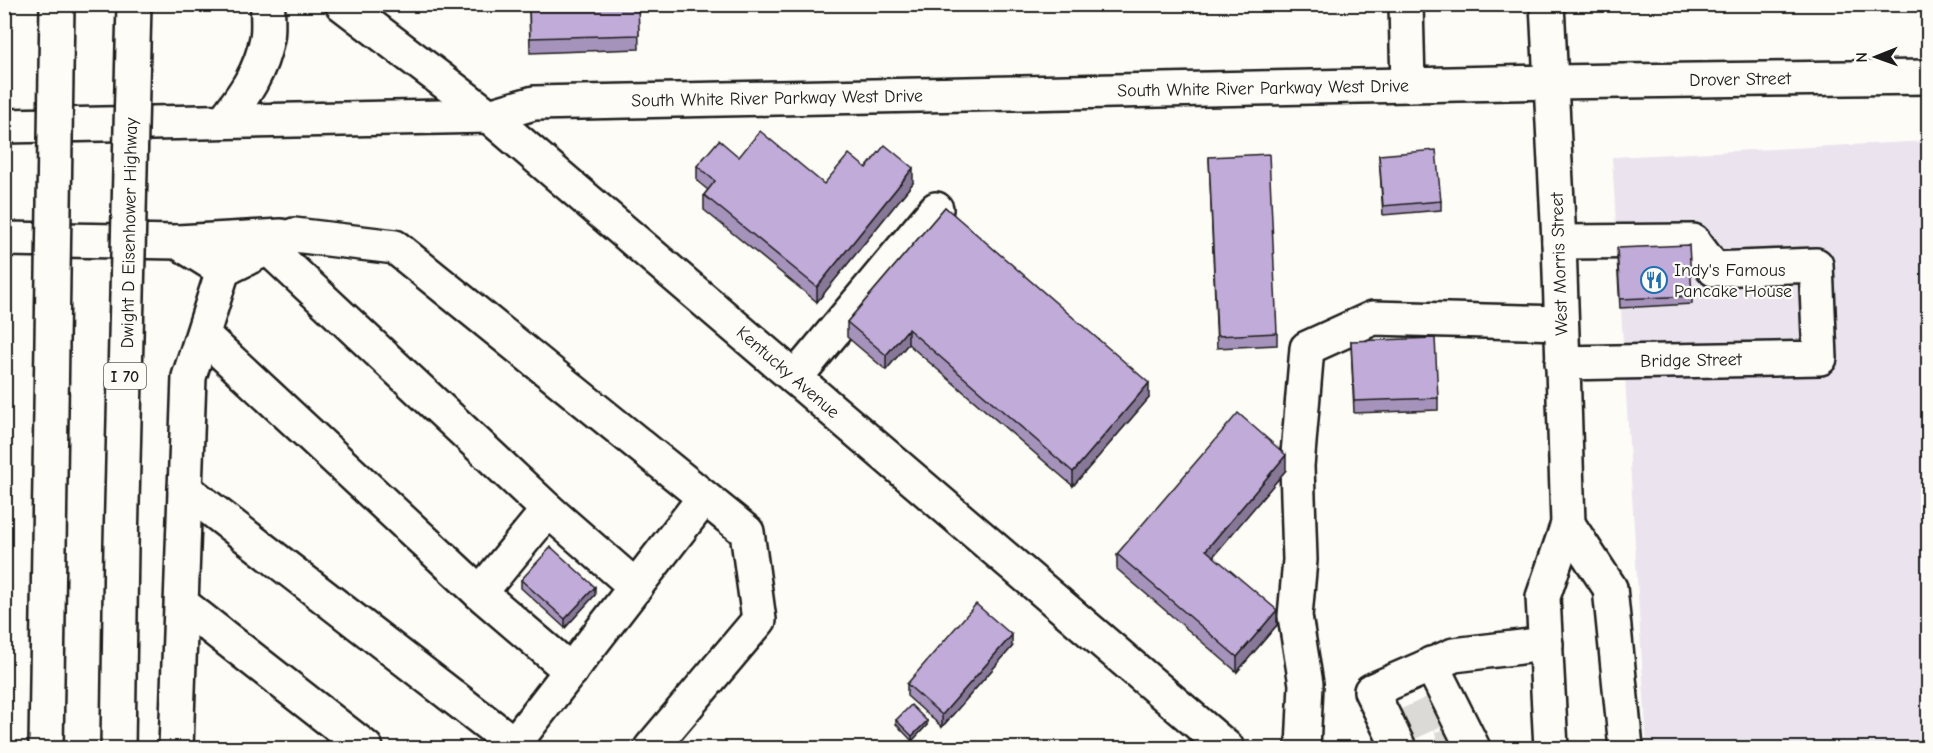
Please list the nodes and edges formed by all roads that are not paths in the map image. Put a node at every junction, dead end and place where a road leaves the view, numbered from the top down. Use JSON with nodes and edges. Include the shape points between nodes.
{"nodes":[{"id":1,"x":57,"y":4,"type":"edge"},
{"id":2,"x":134,"y":4,"type":"edge"},
{"id":3,"x":268,"y":4,"type":"edge"},
{"id":4,"x":342,"y":4,"type":"edge"},
{"id":5,"x":1406,"y":4,"type":"edge"},
{"id":6,"x":1547,"y":4,"type":"edge"},
{"id":7,"x":1929,"y":77,"type":"edge"},
{"id":8,"x":1551,"y":82,"type":"junction"},
{"id":9,"x":1408,"y":85,"type":"junction"},
{"id":10,"x":489,"y":116,"type":"junction"},
{"id":11,"x":224,"y":121,"type":"junction"},
{"id":12,"x":4,"y":126,"type":"edge"},
{"id":13,"x":936,"y":208,"type":"dead end"},
{"id":14,"x":4,"y":239,"type":"edge"},
{"id":15,"x":178,"y":242,"type":"junction"},
{"id":16,"x":281,"y":242,"type":"junction"},
{"id":17,"x":1559,"y":242,"type":"junction"},
{"id":18,"x":223,"y":270,"type":"junction"},
{"id":19,"x":1560,"y":324,"type":"junction"},
{"id":20,"x":203,"y":335,"type":"junction"},
{"id":21,"x":1562,"y":363,"type":"junction"},
{"id":22,"x":795,"y":378,"type":"junction"},
{"id":23,"x":186,"y":489,"type":"junction"},
{"id":24,"x":704,"y":498,"type":"junction"},
{"id":25,"x":548,"y":510,"type":"junction"},
{"id":26,"x":1568,"y":524,"type":"junction"},
{"id":27,"x":636,"y":587,"type":"junction"},
{"id":28,"x":480,"y":593,"type":"junction"},
{"id":29,"x":182,"y":604,"type":"junction"},
{"id":30,"x":1546,"y":644,"type":"junction"},
{"id":31,"x":1431,"y":664,"type":"junction"},
{"id":32,"x":571,"y":671,"type":"junction"},
{"id":33,"x":1391,"y":739,"type":"edge"},
{"id":34,"x":1464,"y":743,"type":"edge"},
{"id":35,"x":513,"y":746,"type":"edge"},
{"id":36,"x":46,"y":748,"type":"edge"},
{"id":37,"x":118,"y":748,"type":"edge"},
{"id":38,"x":176,"y":748,"type":"edge"},
{"id":39,"x":366,"y":748,"type":"edge"},
{"id":40,"x":651,"y":748,"type":"edge"},
{"id":41,"x":1227,"y":748,"type":"edge"},
{"id":42,"x":1304,"y":748,"type":"edge"},
{"id":43,"x":1551,"y":748,"type":"edge"},
{"id":44,"x":1626,"y":748,"type":"edge"}],
"edges":[{"from":1,"to":36,"type":"main road","bridge":true},
{"from":2,"to":37,"type":"main road","name":"Dwight D Eisenhower Highway","number":"I 70","bridge":true},
{"from":3,"to":11,"type":"main road","via":[[261,60],[250,88]]},
{"from":4,"to":10,"type":"main road","name":"Kentucky Avenue"},
{"from":5,"to":9,"type":"main road"},
{"from":6,"to":8,"type":"main road","name":"West Morris Street"},
{"from":7,"to":8,"type":"main road","name":"Drover Street"},
{"from":8,"to":9,"type":"main road","name":"South White River Parkway West Drive"},
{"from":8,"to":17,"type":"main road","name":"West Morris Street"},
{"from":9,"to":10,"type":"main road","name":"South White River Parkway West Drive","via":[[534,103]]},
{"from":10,"to":11,"type":"main road","name":"South White River Parkway West Drive"},
{"from":10,"to":22,"type":"main road","name":"Kentucky Avenue"},
{"from":11,"to":12,"type":"main road","name":"South White River Parkway West Drive"},
{"from":13,"to":22,"type":"main road"},
{"from":14,"to":15,"type":"main road"},
{"from":15,"to":16,"type":"main road"},
{"from":15,"to":18,"type":"main road"},
{"from":16,"to":18,"type":"main road"},
{"from":16,"to":24,"type":"main road","via":[[394,247]]},
{"from":16,"to":25,"type":"main road"},
{"from":17,"to":19,"type":"main road","name":"West Morris Street"},
{"from":17,"to":21,"type":"main road","name":"Bridge Street","via":[[1693,241],[1714,269],[1816,265],[1820,358]]},
{"from":18,"to":20,"type":"main road"},
{"from":19,"to":21,"type":"main road","name":"West Morris Street"},
{"from":19,"to":42,"type":"main road","via":[[1372,318],[1308,348],[1297,466],[1300,560],[1295,616],[1306,684]]},
{"from":20,"to":23,"type":"main road","via":[[189,377]]},
{"from":20,"to":28,"type":"main road"},
{"from":21,"to":26,"type":"main road","name":"West Morris Street"},
{"from":22,"to":41,"type":"main road","name":"Kentucky Avenue"},
{"from":23,"to":29,"type":"main road"},
{"from":23,"to":35,"type":"main road"},
{"from":24,"to":27,"type":"main road"},
{"from":24,"to":40,"type":"main road","via":[[747,532],[759,620]]},
{"from":25,"to":27,"type":"main road"},
{"from":25,"to":28,"type":"main road"},
{"from":26,"to":30,"type":"main road","name":"West Morris Street","via":[[1544,597]]},
{"from":26,"to":44,"type":"main road","via":[[1610,588]]},
{"from":27,"to":32,"type":"main road"},
{"from":28,"to":32,"type":"main road"},
{"from":29,"to":38,"type":"main road"},
{"from":29,"to":39,"type":"main road"},
{"from":30,"to":31,"type":"main road","via":[[1454,655]]},
{"from":30,"to":43,"type":"main road","name":"West Morris Street"},
{"from":31,"to":33,"type":"main road","via":[[1371,691]]},
{"from":31,"to":34,"type":"main road","via":[[1443,709]]},
{"from":32,"to":35,"type":"main road"}]}
